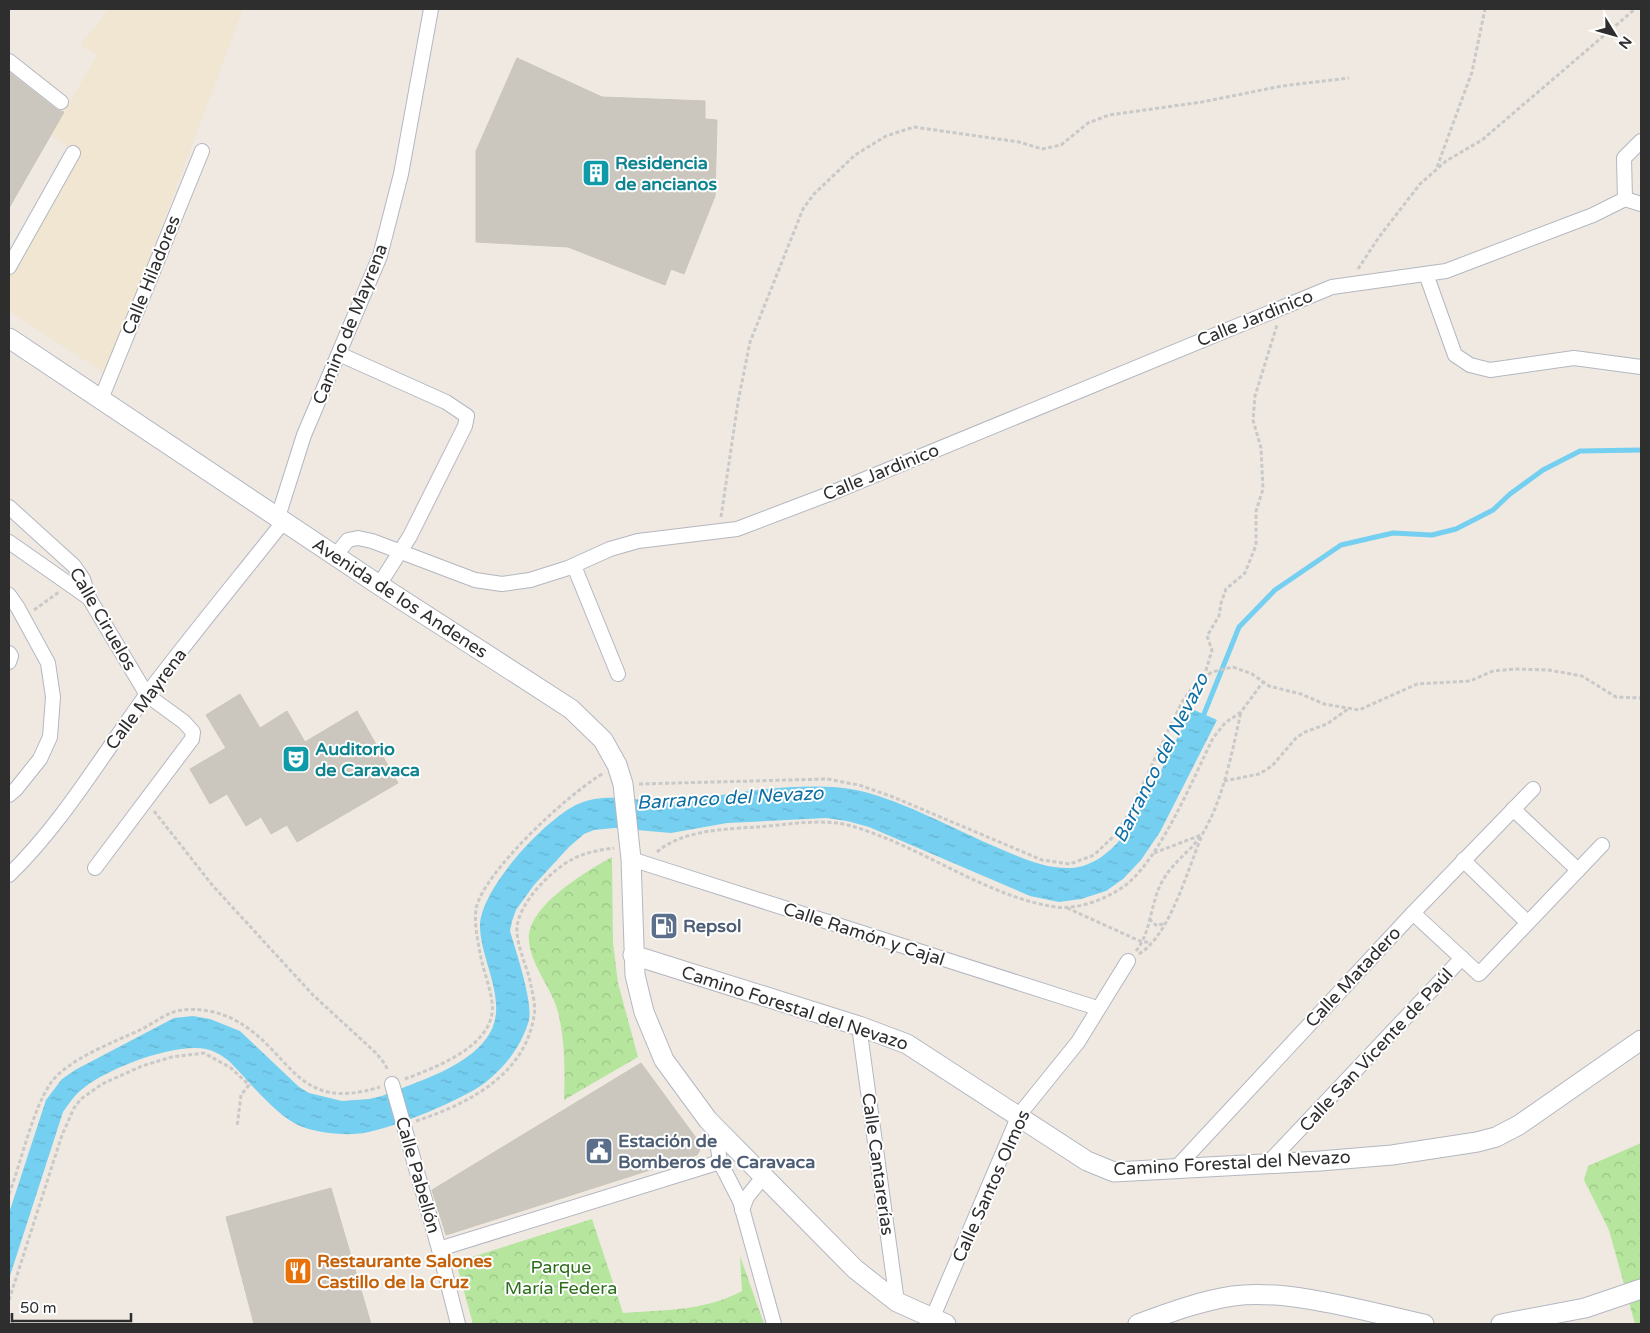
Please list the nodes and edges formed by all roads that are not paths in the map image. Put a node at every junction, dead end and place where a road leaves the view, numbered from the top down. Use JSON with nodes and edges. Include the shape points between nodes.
{"nodes":[{"id":1,"x":431,"y":9,"type":"edge"},
{"id":2,"x":9,"y":61,"type":"edge"},
{"id":3,"x":61,"y":102,"type":"dead end"},
{"id":4,"x":1641,"y":141,"type":"edge"},
{"id":5,"x":202,"y":151,"type":"dead end"},
{"id":6,"x":74,"y":153,"type":"dead end"},
{"id":7,"x":1625,"y":200,"type":"junction"},
{"id":8,"x":1641,"y":204,"type":"edge"},
{"id":9,"x":9,"y":267,"type":"edge"},
{"id":10,"x":1426,"y":274,"type":"junction"},
{"id":11,"x":9,"y":338,"type":"edge"},
{"id":12,"x":339,"y":354,"type":"junction"},
{"id":13,"x":1641,"y":367,"type":"edge"},
{"id":14,"x":101,"y":399,"type":"junction"},
{"id":15,"x":9,"y":507,"type":"edge"},
{"id":16,"x":281,"y":519,"type":"junction"},
{"id":17,"x":9,"y":542,"type":"edge"},
{"id":18,"x":401,"y":551,"type":"junction"},
{"id":19,"x":336,"y":556,"type":"junction"},
{"id":20,"x":574,"y":566,"type":"junction"},
{"id":21,"x":80,"y":574,"type":"junction"},
{"id":22,"x":68,"y":582,"type":"junction"},
{"id":23,"x":379,"y":585,"type":"junction"},
{"id":24,"x":9,"y":595,"type":"edge"},
{"id":25,"x":89,"y":598,"type":"junction"},
{"id":26,"x":9,"y":653,"type":"edge"},
{"id":27,"x":9,"y":662,"type":"edge"},
{"id":28,"x":618,"y":674,"type":"dead end"},
{"id":29,"x":147,"y":695,"type":"junction"},
{"id":30,"x":1533,"y":789,"type":"dead end"},
{"id":31,"x":9,"y":795,"type":"edge"},
{"id":32,"x":1513,"y":808,"type":"junction"},
{"id":33,"x":1602,"y":845,"type":"dead end"},
{"id":34,"x":636,"y":856,"type":"junction"},
{"id":35,"x":1463,"y":860,"type":"junction"},
{"id":36,"x":95,"y":868,"type":"dead end"},
{"id":37,"x":1578,"y":870,"type":"junction"},
{"id":38,"x":9,"y":875,"type":"edge"},
{"id":39,"x":1413,"y":913,"type":"junction"},
{"id":40,"x":1527,"y":922,"type":"junction"},
{"id":41,"x":633,"y":955,"type":"junction"},
{"id":42,"x":1462,"y":958,"type":"junction"},
{"id":43,"x":1128,"y":961,"type":"road end"},
{"id":44,"x":1097,"y":1008,"type":"junction"},
{"id":45,"x":859,"y":1026,"type":"junction"},
{"id":46,"x":1641,"y":1040,"type":"edge"},
{"id":47,"x":392,"y":1084,"type":"road end"},
{"id":48,"x":1019,"y":1115,"type":"junction"},
{"id":49,"x":715,"y":1127,"type":"junction"},
{"id":50,"x":742,"y":1156,"type":"junction"},
{"id":51,"x":720,"y":1162,"type":"junction"},
{"id":52,"x":1268,"y":1164,"type":"junction"},
{"id":53,"x":1176,"y":1168,"type":"junction"},
{"id":54,"x":759,"y":1180,"type":"junction"},
{"id":55,"x":730,"y":1183,"type":"junction"},
{"id":56,"x":742,"y":1210,"type":"junction"},
{"id":57,"x":439,"y":1249,"type":"junction"},
{"id":58,"x":1641,"y":1289,"type":"edge"},
{"id":59,"x":897,"y":1302,"type":"junction"},
{"id":60,"x":939,"y":1321,"type":"edge"},
{"id":61,"x":1404,"y":1322,"type":"edge"},
{"id":62,"x":458,"y":1324,"type":"edge"},
{"id":63,"x":774,"y":1324,"type":"edge"},
{"id":64,"x":1138,"y":1324,"type":"edge"},
{"id":65,"x":1424,"y":1324,"type":"edge"},
{"id":66,"x":1501,"y":1324,"type":"edge"}],
"edges":[{"from":1,"to":12,"type":"street","name":"Camino de Mayrena","via":[[401,174],[380,256]]},
{"from":2,"to":3,"type":"street"},
{"from":4,"to":7,"type":"street","via":[[1624,158]]},
{"from":5,"to":14,"type":"street","name":"Calle Hiladores"},
{"from":6,"to":9,"type":"street"},
{"from":7,"to":8,"type":"street"},
{"from":7,"to":10,"type":"street","name":"Calle Jardinico","via":[[1446,271]]},
{"from":10,"to":13,"type":"street","via":[[1455,355],[1470,365],[1490,370],[1574,358]]},
{"from":10,"to":20,"type":"street","name":"Calle Jardinico","via":[[1332,287],[756,523],[719,533],[638,541],[610,549]]},
{"from":11,"to":14,"type":"main road","name":"Avenida de los Andenes"},
{"from":12,"to":16,"type":"street","name":"Camino de Mayrena","via":[[304,435]]},
{"from":12,"to":18,"type":"street","via":[[446,402],[467,416],[465,426]]},
{"from":14,"to":16,"type":"main road","name":"Avenida de los Andenes"},
{"from":15,"to":21,"type":"street","name":"Calle Ciruelos","via":[[56,547]]},
{"from":16,"to":19,"type":"main road","name":"Avenida de los Andenes"},
{"from":16,"to":29,"type":"street","name":"Calle Mayrena"},
{"from":17,"to":22,"type":"street"},
{"from":18,"to":19,"type":"street","name":"Calle Jardinico","via":[[351,538]]},
{"from":18,"to":20,"type":"street","name":"Calle Jardinico","via":[[475,580],[502,584],[530,580]]},
{"from":18,"to":23,"type":"street"},
{"from":19,"to":23,"type":"main road","name":"Avenida de los Andenes"},
{"from":20,"to":28,"type":"street"},
{"from":21,"to":22,"type":"street","via":[[76,583]]},
{"from":21,"to":25,"type":"street","name":"Calle Ciruelos"},
{"from":22,"to":25,"type":"street"},
{"from":23,"to":34,"type":"main road","name":"Avenida de los Andenes","via":[[571,709],[597,732],[617,765],[624,784]]},
{"from":24,"to":31,"type":"street","via":[[48,663],[53,697],[50,737],[40,759]]},
{"from":25,"to":29,"type":"street","name":"Calle Ciruelos"},
{"from":26,"to":27,"type":"street"},
{"from":29,"to":36,"type":"street","via":[[184,722],[193,732],[192,739]]},
{"from":29,"to":38,"type":"street","name":"Calle Mayrena","via":[[53,823]]},
{"from":30,"to":32,"type":"street","name":"Calle Matadero"},
{"from":32,"to":35,"type":"street","name":"Calle Matadero"},
{"from":32,"to":37,"type":"street"},
{"from":33,"to":37,"type":"street"},
{"from":34,"to":41,"type":"main road","name":"Avenida de los Andenes"},
{"from":34,"to":44,"type":"street","name":"Calle Ramón y Cajal"},
{"from":35,"to":39,"type":"street","name":"Calle Matadero"},
{"from":35,"to":40,"type":"street"},
{"from":37,"to":40,"type":"street"},
{"from":39,"to":42,"type":"street"},
{"from":39,"to":53,"type":"street","name":"Calle Matadero"},
{"from":40,"to":42,"type":"street","via":[[1479,974]]},
{"from":41,"to":45,"type":"main road","name":"Camino Forestal del Nevazo"},
{"from":41,"to":49,"type":"main road","name":"Avenida de los Andenes","via":[[639,997],[656,1043],[676,1078]]},
{"from":42,"to":52,"type":"street","name":"Calle San Vicente de Paúl"},
{"from":43,"to":44,"type":"street","name":"Calle Santos Olmos"},
{"from":44,"to":48,"type":"street","name":"Calle Santos Olmos","via":[[1078,1042]]},
{"from":45,"to":48,"type":"main road","name":"Camino Forestal del Nevazo","via":[[924,1053]]},
{"from":45,"to":59,"type":"street","name":"Calle Cantarerías"},
{"from":46,"to":52,"type":"main road","name":"Camino Forestal del Nevazo","via":[[1520,1124],[1496,1137],[1392,1155]]},
{"from":47,"to":57,"type":"street","name":"Calle Pabellón"},
{"from":48,"to":53,"type":"main road","name":"Camino Forestal del Nevazo","via":[[1104,1169],[1127,1172]]},
{"from":48,"to":60,"type":"street","name":"Calle Santos Olmos"},
{"from":49,"to":50,"type":"main road","name":"Avenida de los Andenes"},
{"from":49,"to":51,"type":"street"},
{"from":50,"to":51,"type":"street","via":[[728,1148],[721,1154]]},
{"from":50,"to":54,"type":"main road","name":"Avenida de los Andenes"},
{"from":51,"to":55,"type":"street"},
{"from":51,"to":57,"type":"street"},
{"from":52,"to":53,"type":"main road","name":"Camino Forestal del Nevazo"},
{"from":54,"to":55,"type":"street","via":[[746,1188]]},
{"from":54,"to":56,"type":"street"},
{"from":54,"to":59,"type":"main road","name":"Avenida de los Andenes"},
{"from":55,"to":56,"type":"street"},
{"from":56,"to":63,"type":"street"},
{"from":57,"to":62,"type":"street","name":"Calle Pabellón"},
{"from":58,"to":66,"type":"main road","via":[[1585,1308]]},
{"from":59,"to":60,"type":"main road","name":"Avenida de los Andenes"},
{"from":61,"to":64,"type":"main road","via":[[1292,1297],[1262,1294],[1232,1296],[1176,1310]]},
{"from":61,"to":65,"type":"main road"}]}
